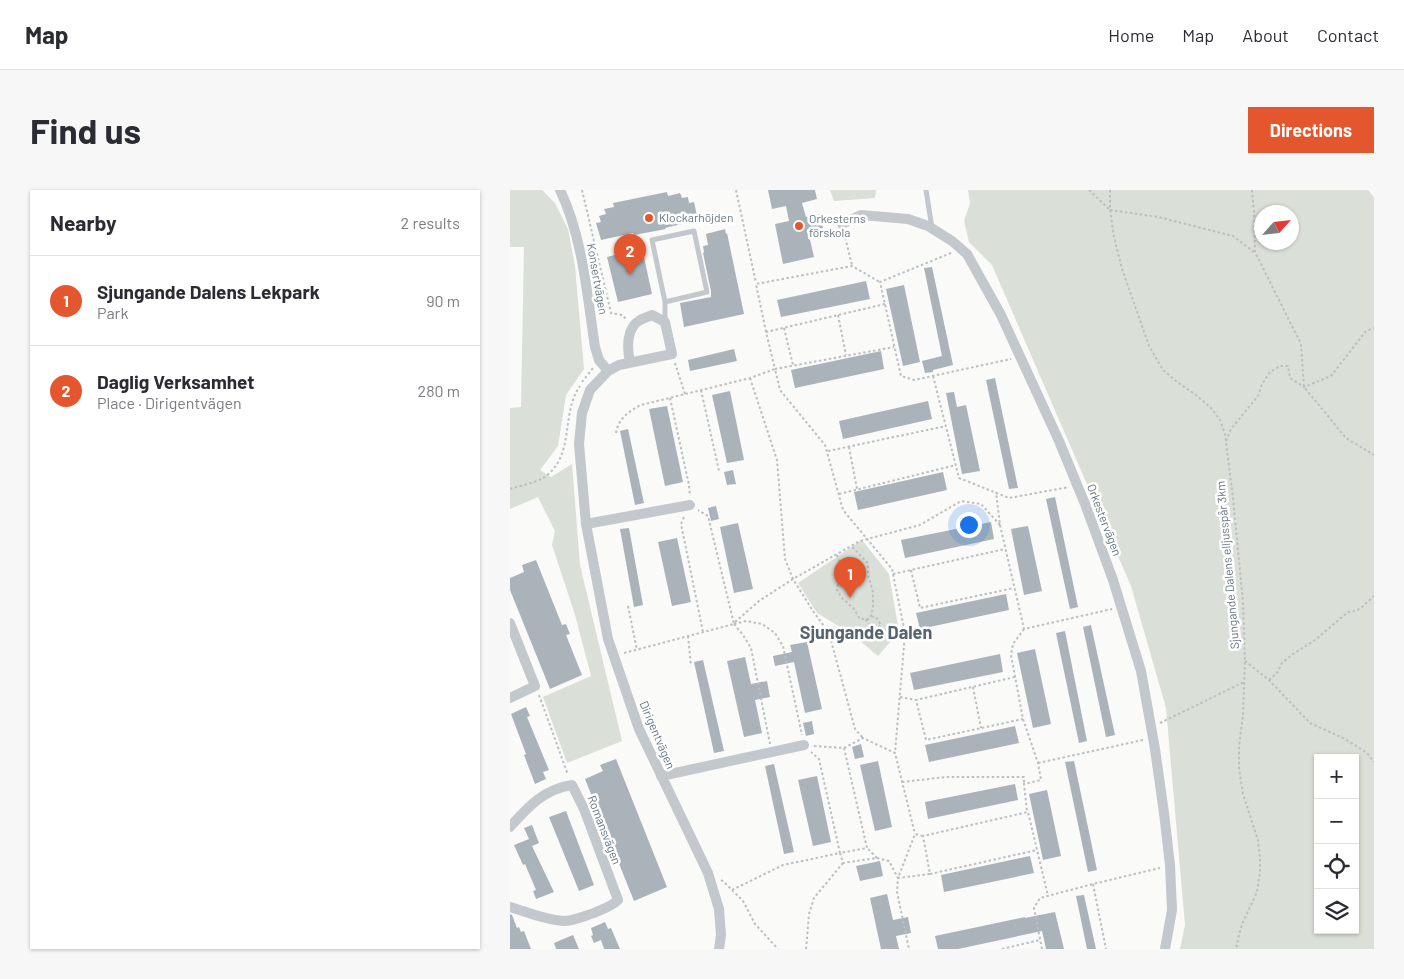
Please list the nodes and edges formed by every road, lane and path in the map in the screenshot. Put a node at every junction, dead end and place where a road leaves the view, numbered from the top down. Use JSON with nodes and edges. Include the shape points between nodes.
{"nodes":[{"id":1,"x":560,"y":190,"type":"edge"},
{"id":2,"x":582,"y":190,"type":"edge"},
{"id":3,"x":736,"y":190,"type":"edge"},
{"id":4,"x":926,"y":190,"type":"edge"},
{"id":5,"x":1089,"y":190,"type":"edge"},
{"id":6,"x":1110,"y":190,"type":"edge"},
{"id":7,"x":1252,"y":190,"type":"edge"},
{"id":8,"x":1110,"y":210,"type":"junction"},
{"id":9,"x":842,"y":224,"type":"joint"},
{"id":10,"x":932,"y":229,"type":"junction"},
{"id":11,"x":961,"y":248,"type":"junction"},
{"id":12,"x":1254,"y":252,"type":"junction"},
{"id":13,"x":852,"y":266,"type":"junction"},
{"id":14,"x":880,"y":282,"type":"junction"},
{"id":15,"x":756,"y":284,"type":"junction"},
{"id":16,"x":665,"y":302,"type":"junction"},
{"id":17,"x":884,"y":304,"type":"junction"},
{"id":18,"x":838,"y":315,"type":"junction"},
{"id":19,"x":665,"y":322,"type":"junction"},
{"id":20,"x":634,"y":327,"type":"junction"},
{"id":21,"x":784,"y":328,"type":"junction"},
{"id":22,"x":1374,"y":328,"type":"edge"},
{"id":23,"x":766,"y":332,"type":"junction"},
{"id":24,"x":894,"y":346,"type":"junction"},
{"id":25,"x":672,"y":354,"type":"junction"},
{"id":26,"x":846,"y":356,"type":"junction"},
{"id":27,"x":1020,"y":357,"type":"junction"},
{"id":28,"x":599,"y":360,"type":"junction"},
{"id":29,"x":630,"y":362,"type":"junction"},
{"id":30,"x":793,"y":366,"type":"junction"},
{"id":31,"x":775,"y":369,"type":"junction"},
{"id":32,"x":608,"y":371,"type":"junction"},
{"id":33,"x":933,"y":376,"type":"junction"},
{"id":34,"x":750,"y":378,"type":"junction"},
{"id":35,"x":1304,"y":386,"type":"junction"},
{"id":36,"x":701,"y":390,"type":"junction"},
{"id":37,"x":685,"y":394,"type":"junction"},
{"id":38,"x":670,"y":398,"type":"junction"},
{"id":39,"x":946,"y":426,"type":"junction"},
{"id":40,"x":616,"y":433,"type":"dead end"},
{"id":41,"x":1226,"y":441,"type":"junction"},
{"id":42,"x":849,"y":447,"type":"junction"},
{"id":43,"x":827,"y":452,"type":"junction"},
{"id":44,"x":1374,"y":455,"type":"edge"},
{"id":45,"x":956,"y":465,"type":"junction"},
{"id":46,"x":719,"y":471,"type":"dead end"},
{"id":47,"x":1078,"y":486,"type":"junction"},
{"id":48,"x":510,"y":489,"type":"edge"},
{"id":49,"x":857,"y":489,"type":"junction"},
{"id":50,"x":996,"y":492,"type":"junction"},
{"id":51,"x":838,"y":494,"type":"junction"},
{"id":52,"x":690,"y":504,"type":"junction"},
{"id":53,"x":586,"y":524,"type":"junction"},
{"id":54,"x":1000,"y":525,"type":"junction"},
{"id":55,"x":868,"y":540,"type":"junction"},
{"id":56,"x":851,"y":546,"type":"junction"},
{"id":57,"x":1005,"y":548,"type":"junction"},
{"id":58,"x":837,"y":554,"type":"junction"},
{"id":59,"x":911,"y":570,"type":"junction"},
{"id":60,"x":893,"y":574,"type":"junction"},
{"id":61,"x":793,"y":579,"type":"junction"},
{"id":62,"x":1014,"y":588,"type":"junction"},
{"id":63,"x":1374,"y":596,"type":"edge"},
{"id":64,"x":628,"y":606,"type":"dead end"},
{"id":65,"x":1121,"y":606,"type":"junction"},
{"id":66,"x":871,"y":616,"type":"junction"},
{"id":67,"x":866,"y":619,"type":"junction"},
{"id":68,"x":510,"y":623,"type":"edge"},
{"id":69,"x":734,"y":624,"type":"junction"},
{"id":70,"x":1024,"y":629,"type":"junction"},
{"id":71,"x":703,"y":632,"type":"junction"},
{"id":72,"x":688,"y":636,"type":"junction"},
{"id":73,"x":637,"y":650,"type":"junction"},
{"id":74,"x":614,"y":656,"type":"junction"},
{"id":75,"x":1245,"y":661,"type":"junction"},
{"id":76,"x":691,"y":666,"type":"dead end"},
{"id":77,"x":1015,"y":677,"type":"junction"},
{"id":78,"x":1269,"y":680,"type":"junction"},
{"id":79,"x":1244,"y":682,"type":"junction"},
{"id":80,"x":535,"y":686,"type":"junction"},
{"id":81,"x":973,"y":687,"type":"junction"},
{"id":82,"x":900,"y":696,"type":"junction"},
{"id":83,"x":510,"y":698,"type":"edge"},
{"id":84,"x":916,"y":700,"type":"junction"},
{"id":85,"x":1023,"y":719,"type":"junction"},
{"id":86,"x":1151,"y":727,"type":"junction"},
{"id":87,"x":981,"y":728,"type":"junction"},
{"id":88,"x":863,"y":738,"type":"junction"},
{"id":89,"x":1153,"y":738,"type":"junction"},
{"id":90,"x":804,"y":745,"type":"junction"},
{"id":91,"x":844,"y":748,"type":"junction"},
{"id":92,"x":772,"y":752,"type":"junction"},
{"id":93,"x":895,"y":753,"type":"junction"},
{"id":94,"x":1374,"y":762,"type":"edge"},
{"id":95,"x":1038,"y":763,"type":"junction"},
{"id":96,"x":661,"y":776,"type":"junction"},
{"id":97,"x":902,"y":782,"type":"junction"},
{"id":98,"x":1024,"y":784,"type":"junction"},
{"id":99,"x":572,"y":785,"type":"junction"},
{"id":100,"x":1028,"y":812,"type":"junction"},
{"id":101,"x":510,"y":827,"type":"edge"},
{"id":102,"x":914,"y":834,"type":"junction"},
{"id":103,"x":923,"y":836,"type":"junction"},
{"id":104,"x":867,"y":848,"type":"junction"},
{"id":105,"x":1037,"y":850,"type":"junction"},
{"id":106,"x":840,"y":853,"type":"junction"},
{"id":107,"x":877,"y":858,"type":"junction"},
{"id":108,"x":843,"y":863,"type":"junction"},
{"id":109,"x":1170,"y":865,"type":"junction"},
{"id":110,"x":708,"y":873,"type":"junction"},
{"id":111,"x":930,"y":874,"type":"junction"},
{"id":112,"x":898,"y":878,"type":"junction"},
{"id":113,"x":1093,"y":884,"type":"junction"},
{"id":114,"x":732,"y":890,"type":"junction"},
{"id":115,"x":1048,"y":896,"type":"junction"},
{"id":116,"x":510,"y":907,"type":"edge"},
{"id":117,"x":1040,"y":940,"type":"junction"},
{"id":118,"x":1023,"y":944,"type":"junction"},
{"id":119,"x":719,"y":949,"type":"edge"},
{"id":120,"x":778,"y":949,"type":"edge"},
{"id":121,"x":806,"y":949,"type":"edge"},
{"id":122,"x":909,"y":949,"type":"edge"},
{"id":123,"x":1002,"y":949,"type":"edge"},
{"id":124,"x":1024,"y":949,"type":"edge"},
{"id":125,"x":1042,"y":949,"type":"edge"},
{"id":126,"x":1106,"y":949,"type":"edge"},
{"id":127,"x":1165,"y":949,"type":"edge"},
{"id":128,"x":1236,"y":949,"type":"edge"}],
"edges":[{"from":1,"to":28,"type":"street","name":"Konsertvägen","via":[[578,239]]},
{"from":2,"to":20,"type":"path","via":[[611,313],[622,315]]},
{"from":3,"to":15,"type":"path"},
{"from":4,"to":10,"type":"lane"},
{"from":5,"to":8,"type":"path"},
{"from":6,"to":8,"type":"path","name":"Sjungande Dalens elljusspår 3km"},
{"from":7,"to":12,"type":"path"},
{"from":8,"to":12,"type":"path","via":[[1158,217],[1233,236]]},
{"from":8,"to":41,"type":"path","name":"Sjungande Dalens elljusspår 3km","via":[[1122,268],[1149,346],[1163,370],[1211,408],[1220,420]]},
{"from":9,"to":10,"type":"street","name":"Orkestervägen","via":[[861,215],[908,219]]},
{"from":9,"to":13,"type":"path"},
{"from":10,"to":11,"type":"street","name":"Orkestervägen"},
{"from":11,"to":14,"type":"path"},
{"from":11,"to":27,"type":"street","name":"Orkestervägen","via":[[981,277]]},
{"from":12,"to":35,"type":"path","via":[[1301,344]]},
{"from":13,"to":14,"type":"path"},
{"from":13,"to":15,"type":"path"},
{"from":14,"to":17,"type":"path"},
{"from":15,"to":23,"type":"path"},
{"from":16,"to":16,"type":"lane","via":[[652,240],[694,231],[707,292]]},
{"from":16,"to":19,"type":"lane"},
{"from":17,"to":18,"type":"path"},
{"from":17,"to":24,"type":"path"},
{"from":18,"to":21,"type":"path"},
{"from":18,"to":26,"type":"path"},
{"from":19,"to":20,"type":"street","via":[[652,315],[638,321]]},
{"from":19,"to":25,"type":"street"},
{"from":20,"to":29,"type":"street","via":[[629,333],[627,351]]},
{"from":21,"to":23,"type":"path"},
{"from":21,"to":30,"type":"path"},
{"from":22,"to":35,"type":"path","via":[[1366,331],[1332,376]]},
{"from":23,"to":31,"type":"path"},
{"from":24,"to":26,"type":"path"},
{"from":24,"to":33,"type":"path","via":[[901,376],[914,380]]},
{"from":25,"to":29,"type":"street","name":"Dirigentvägen"},
{"from":25,"to":37,"type":"path"},
{"from":26,"to":30,"type":"path"},
{"from":27,"to":33,"type":"path"},
{"from":27,"to":47,"type":"street","name":"Orkestervägen"},
{"from":28,"to":32,"type":"street","name":"Konsertvägen"},
{"from":28,"to":48,"type":"path","via":[[576,392],[564,451],[556,466],[543,478]]},
{"from":29,"to":32,"type":"street","name":"Dirigentvägen"},
{"from":30,"to":31,"type":"path"},
{"from":31,"to":34,"type":"path"},
{"from":31,"to":43,"type":"path","via":[[780,390],[825,445]]},
{"from":32,"to":53,"type":"street","name":"Dirigentvägen","via":[[590,390],[582,413],[579,444]]},
{"from":33,"to":39,"type":"path"},
{"from":34,"to":36,"type":"path"},
{"from":34,"to":61,"type":"path","via":[[777,460],[785,560]]},
{"from":35,"to":41,"type":"path","via":[[1290,378],[1288,366],[1280,366],[1270,372],[1258,396],[1231,429]]},
{"from":35,"to":44,"type":"path","via":[[1346,438]]},
{"from":36,"to":37,"type":"path"},
{"from":36,"to":46,"type":"path"},
{"from":37,"to":38,"type":"path"},
{"from":38,"to":40,"type":"path","via":[[641,405],[627,413]]},
{"from":38,"to":52,"type":"path","via":[[689,485]]},
{"from":39,"to":42,"type":"path"},
{"from":39,"to":45,"type":"path"},
{"from":41,"to":75,"type":"path","name":"Sjungande Dalens elljusspår 3km","via":[[1242,593]]},
{"from":42,"to":43,"type":"path"},
{"from":42,"to":49,"type":"path"},
{"from":43,"to":51,"type":"path"},
{"from":45,"to":49,"type":"path"},
{"from":45,"to":50,"type":"path","via":[[959,478]]},
{"from":47,"to":50,"type":"path","via":[[1009,498]]},
{"from":47,"to":65,"type":"street","name":"Orkestervägen"},
{"from":49,"to":51,"type":"path"},
{"from":50,"to":54,"type":"path"},
{"from":51,"to":55,"type":"path","via":[[843,510]]},
{"from":52,"to":53,"type":"street"},
{"from":52,"to":69,"type":"path","via":[[708,516]]},
{"from":52,"to":71,"type":"path","via":[[681,524]]},
{"from":53,"to":74,"type":"street","name":"Dirigentvägen"},
{"from":54,"to":55,"type":"path","via":[[981,504],[961,501],[920,525]]},
{"from":54,"to":57,"type":"path"},
{"from":55,"to":56,"type":"path"},
{"from":55,"to":60,"type":"path"},
{"from":56,"to":58,"type":"path"},
{"from":56,"to":66,"type":"path","via":[[868,563],[873,592]]},
{"from":57,"to":59,"type":"path"},
{"from":57,"to":62,"type":"path"},
{"from":58,"to":61,"type":"path"},
{"from":58,"to":67,"type":"path","via":[[841,566],[837,590],[860,619]]},
{"from":59,"to":60,"type":"path"},
{"from":59,"to":62,"type":"path","via":[[920,608]]},
{"from":60,"to":82,"type":"path","via":[[905,633]]},
{"from":61,"to":69,"type":"path"},
{"from":61,"to":88,"type":"path","via":[[829,633],[855,729]]},
{"from":62,"to":70,"type":"path"},
{"from":63,"to":78,"type":"path","via":[[1293,654]]},
{"from":64,"to":73,"type":"path"},
{"from":65,"to":70,"type":"path"},
{"from":65,"to":86,"type":"street","name":"Orkestervägen","via":[[1141,671]]},
{"from":66,"to":67,"type":"path"},
{"from":66,"to":67,"type":"path","via":[[881,625],[874,631]]},
{"from":68,"to":80,"type":"street"},
{"from":69,"to":71,"type":"path"},
{"from":69,"to":90,"type":"path","via":[[746,621],[762,624],[775,633],[783,646]]},
{"from":69,"to":92,"type":"path","via":[[751,648]]},
{"from":70,"to":77,"type":"path","via":[[1013,644],[1011,655]]},
{"from":71,"to":72,"type":"path"},
{"from":72,"to":73,"type":"path"},
{"from":72,"to":76,"type":"path"},
{"from":73,"to":74,"type":"path"},
{"from":74,"to":96,"type":"street","name":"Dirigentvägen","via":[[639,729]]},
{"from":75,"to":78,"type":"path"},
{"from":75,"to":79,"type":"path","name":"Sjungande Dalens elljusspår 3km"},
{"from":77,"to":81,"type":"path"},
{"from":77,"to":85,"type":"path"},
{"from":78,"to":94,"type":"path","via":[[1310,723],[1345,738]]},
{"from":79,"to":86,"type":"path"},
{"from":79,"to":128,"type":"path","name":"Sjungande Dalens elljusspår 3km","via":[[1239,768],[1243,794],[1258,840],[1260,872],[1257,892],[1242,924]]},
{"from":80,"to":83,"type":"street"},
{"from":80,"to":99,"type":"path"},
{"from":81,"to":84,"type":"path"},
{"from":81,"to":87,"type":"path"},
{"from":82,"to":84,"type":"path"},
{"from":82,"to":93,"type":"path"},
{"from":84,"to":87,"type":"path","via":[[926,740]]},
{"from":85,"to":87,"type":"path"},
{"from":85,"to":95,"type":"path"},
{"from":86,"to":89,"type":"street","name":"Orkestervägen"},
{"from":88,"to":91,"type":"path"},
{"from":88,"to":93,"type":"path"},
{"from":89,"to":95,"type":"path"},
{"from":89,"to":109,"type":"street","name":"Orkestervägen"},
{"from":90,"to":91,"type":"path"},
{"from":90,"to":92,"type":"street"},
{"from":90,"to":106,"type":"path","via":[[819,759]]},
{"from":91,"to":104,"type":"path"},
{"from":92,"to":96,"type":"street"},
{"from":93,"to":97,"type":"path"},
{"from":95,"to":98,"type":"path","via":[[1041,780]]},
{"from":96,"to":110,"type":"street","name":"Dirigentvägen"},
{"from":97,"to":98,"type":"path","via":[[946,777],[1024,777]]},
{"from":97,"to":102,"type":"path"},
{"from":98,"to":100,"type":"path"},
{"from":99,"to":101,"type":"street","name":"Romansvägen","via":[[538,798]]},
{"from":99,"to":116,"type":"street","name":"Romansvägen","via":[[618,900],[596,912],[564,921]]},
{"from":100,"to":103,"type":"path"},
{"from":100,"to":105,"type":"path"},
{"from":102,"to":103,"type":"path"},
{"from":102,"to":112,"type":"path"},
{"from":103,"to":111,"type":"path"},
{"from":104,"to":106,"type":"path"},
{"from":104,"to":107,"type":"path"},
{"from":105,"to":111,"type":"path"},
{"from":105,"to":115,"type":"path"},
{"from":106,"to":108,"type":"path"},
{"from":106,"to":114,"type":"path","via":[[783,865]]},
{"from":107,"to":108,"type":"path"},
{"from":107,"to":112,"type":"path","via":[[889,861]]},
{"from":108,"to":121,"type":"path","via":[[814,898]]},
{"from":109,"to":113,"type":"path"},
{"from":109,"to":127,"type":"street","name":"Orkestervägen","via":[[1172,910]]},
{"from":110,"to":114,"type":"path"},
{"from":110,"to":119,"type":"street","name":"Dirigentvägen","via":[[719,909]]},
{"from":111,"to":112,"type":"path"},
{"from":112,"to":122,"type":"path","via":[[897,892]]},
{"from":113,"to":115,"type":"path"},
{"from":113,"to":126,"type":"path"},
{"from":114,"to":120,"type":"path","via":[[743,901],[755,924]]},
{"from":115,"to":117,"type":"path","via":[[1040,898],[1034,908]]},
{"from":117,"to":118,"type":"path"},
{"from":117,"to":125,"type":"path"},
{"from":118,"to":123,"type":"path"},
{"from":118,"to":124,"type":"path"}]}
